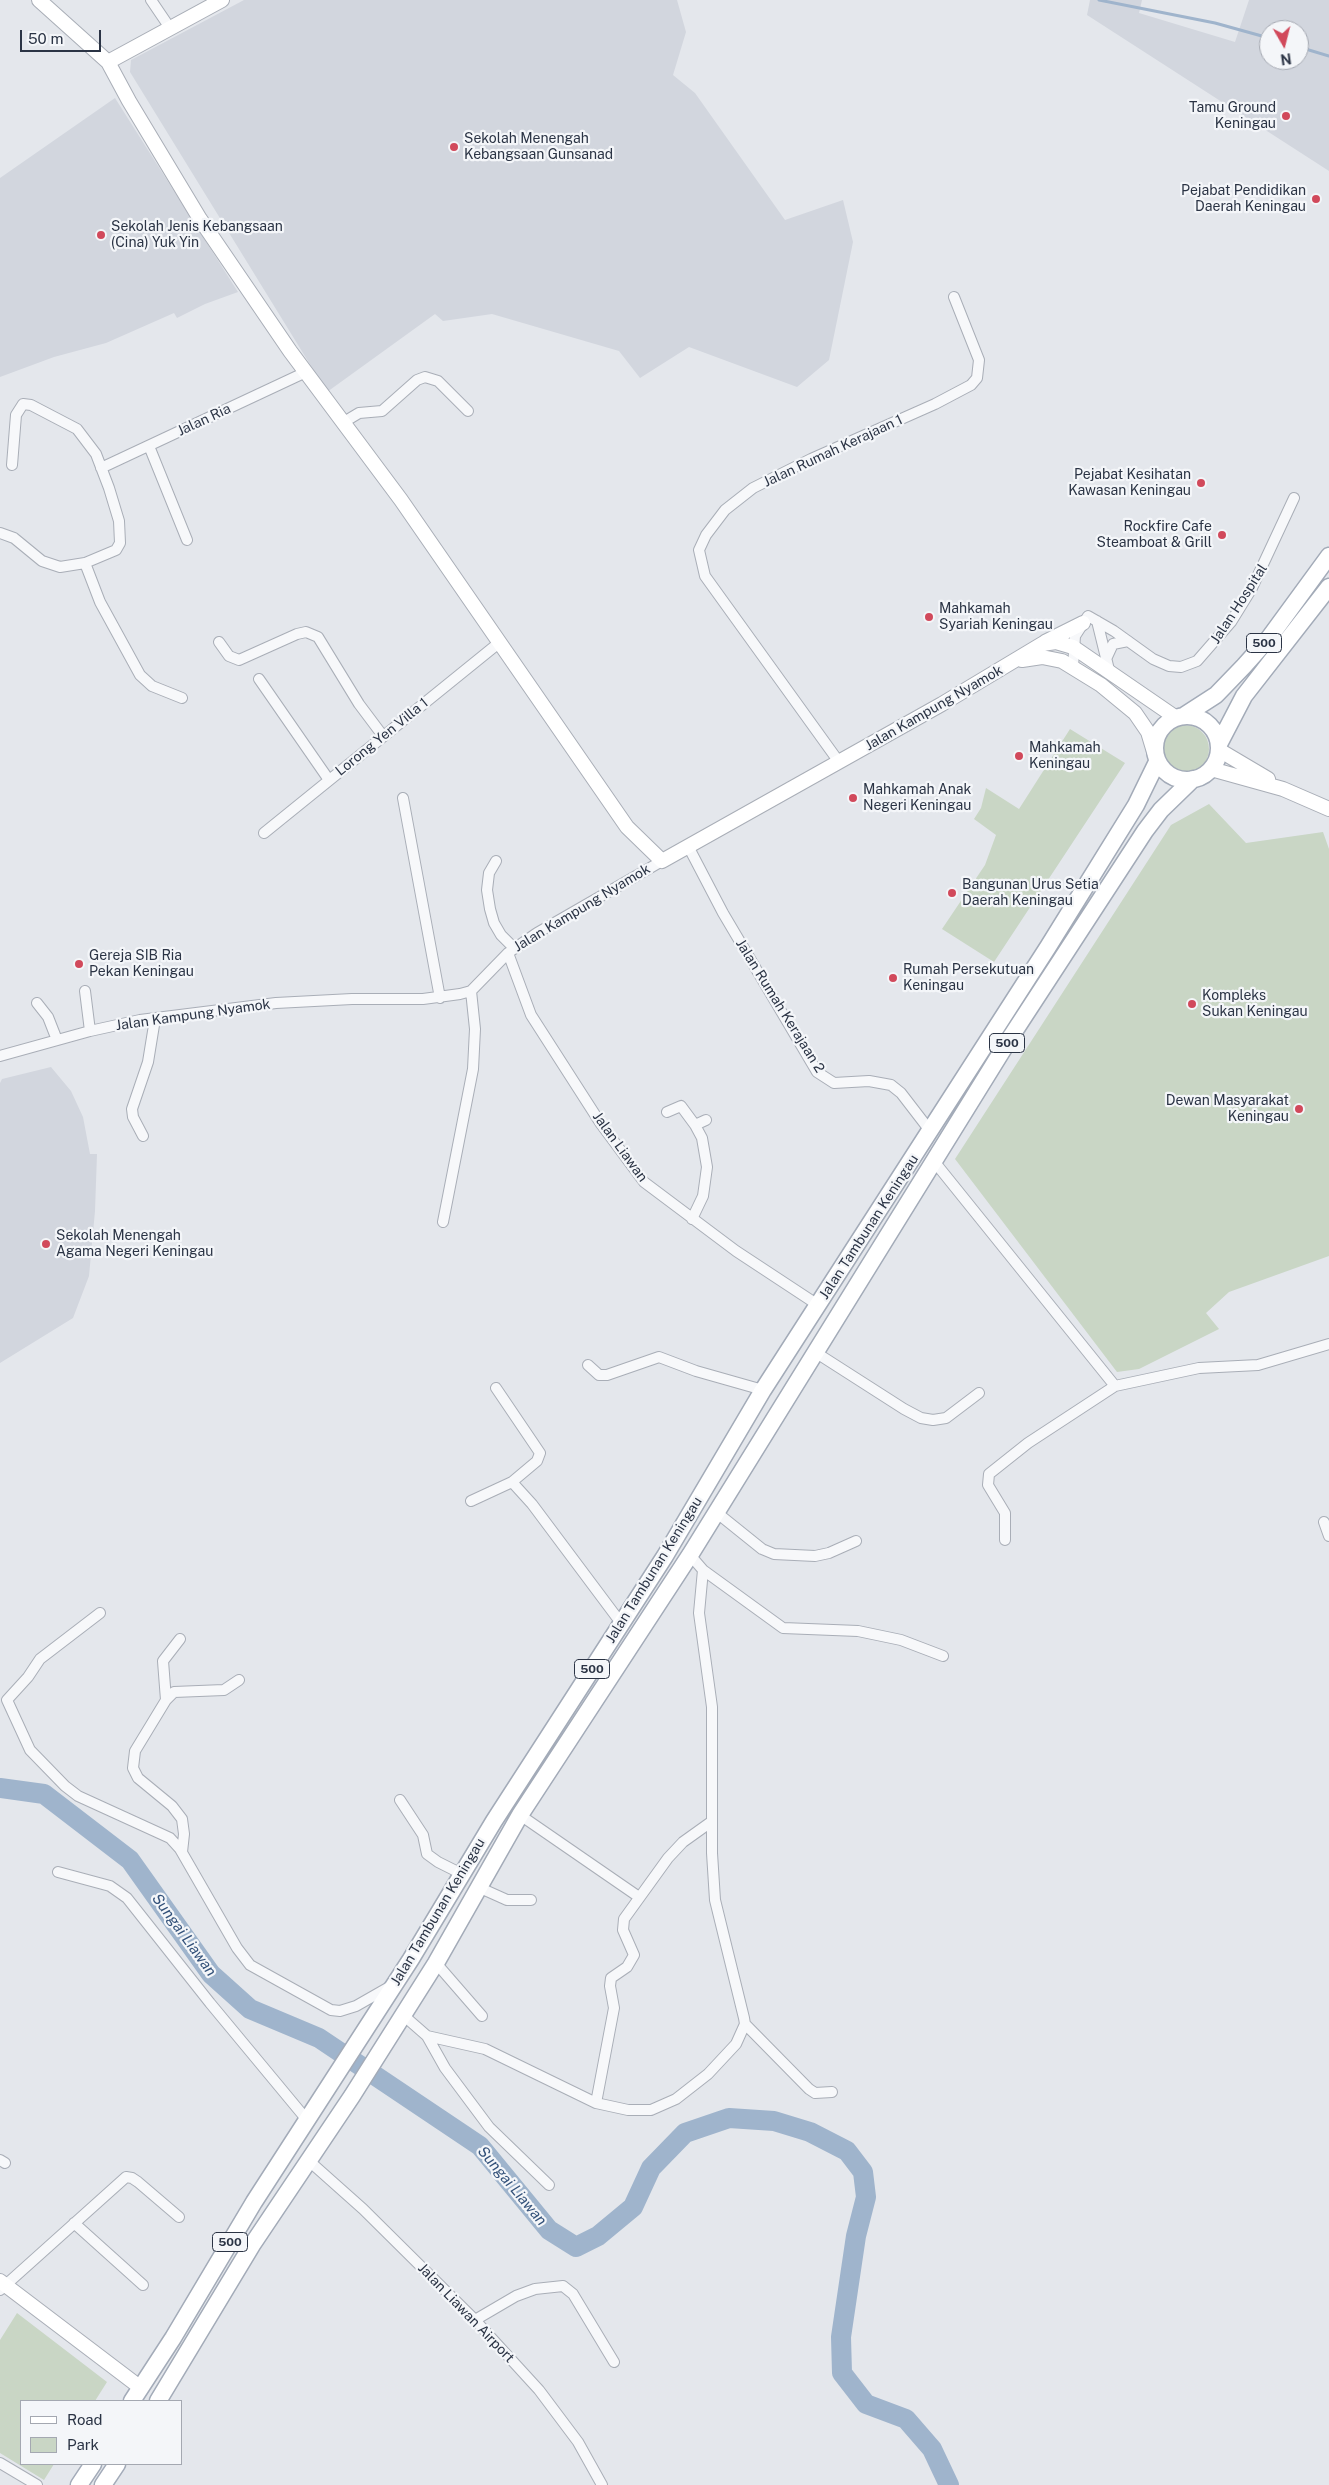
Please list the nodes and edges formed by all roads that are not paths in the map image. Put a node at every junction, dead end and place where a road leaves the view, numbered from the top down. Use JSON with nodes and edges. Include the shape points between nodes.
{"nodes":[{"id":1,"x":39,"y":0,"type":"edge"},
{"id":2,"x":151,"y":0,"type":"edge"},
{"id":3,"x":222,"y":0,"type":"edge"},
{"id":4,"x":170,"y":28,"type":"junction"},
{"id":5,"x":108,"y":62,"type":"junction"},
{"id":6,"x":954,"y":297,"type":"dead end"},
{"id":7,"x":306,"y":372,"type":"junction"},
{"id":8,"x":468,"y":411,"type":"dead end"},
{"id":9,"x":344,"y":422,"type":"junction"},
{"id":10,"x":149,"y":446,"type":"junction"},
{"id":11,"x":12,"y":465,"type":"dead end"},
{"id":12,"x":101,"y":468,"type":"junction"},
{"id":13,"x":1294,"y":498,"type":"dead end"},
{"id":14,"x":0,"y":533,"type":"edge"},
{"id":15,"x":187,"y":540,"type":"dead end"},
{"id":16,"x":1329,"y":556,"type":"edge"},
{"id":17,"x":85,"y":563,"type":"junction"},
{"id":18,"x":1329,"y":588,"type":"edge"},
{"id":19,"x":1089,"y":620,"type":"junction"},
{"id":20,"x":1128,"y":640,"type":"junction"},
{"id":21,"x":219,"y":642,"type":"dead end"},
{"id":22,"x":500,"y":642,"type":"junction"},
{"id":23,"x":1042,"y":644,"type":"junction"},
{"id":24,"x":1074,"y":647,"type":"junction"},
{"id":25,"x":1106,"y":658,"type":"junction"},
{"id":26,"x":1014,"y":662,"type":"junction"},
{"id":27,"x":1073,"y":667,"type":"junction"},
{"id":28,"x":1110,"y":674,"type":"junction"},
{"id":29,"x":258,"y":679,"type":"dead end"},
{"id":30,"x":182,"y":698,"type":"dead end"},
{"id":31,"x":1180,"y":716,"type":"junction"},
{"id":32,"x":384,"y":736,"type":"junction"},
{"id":33,"x":1219,"y":747,"type":"junction"},
{"id":34,"x":1156,"y":757,"type":"junction"},
{"id":35,"x":839,"y":762,"type":"junction"},
{"id":36,"x":1211,"y":769,"type":"junction"},
{"id":37,"x":1193,"y":779,"type":"junction"},
{"id":38,"x":329,"y":780,"type":"junction"},
{"id":39,"x":1283,"y":789,"type":"junction"},
{"id":40,"x":403,"y":798,"type":"dead end"},
{"id":41,"x":1329,"y":809,"type":"edge"},
{"id":42,"x":264,"y":833,"type":"dead end"},
{"id":43,"x":688,"y":846,"type":"junction"},
{"id":44,"x":662,"y":860,"type":"junction"},
{"id":45,"x":496,"y":861,"type":"dead end"},
{"id":46,"x":511,"y":951,"type":"junction"},
{"id":47,"x":471,"y":990,"type":"junction"},
{"id":48,"x":85,"y":991,"type":"dead end"},
{"id":49,"x":440,"y":998,"type":"junction"},
{"id":50,"x":37,"y":1003,"type":"dead end"},
{"id":51,"x":155,"y":1018,"type":"junction"},
{"id":52,"x":90,"y":1031,"type":"junction"},
{"id":53,"x":57,"y":1040,"type":"junction"},
{"id":54,"x":0,"y":1056,"type":"edge"},
{"id":55,"x":667,"y":1112,"type":"dead end"},
{"id":56,"x":706,"y":1120,"type":"dead end"},
{"id":57,"x":695,"y":1125,"type":"junction"},
{"id":58,"x":931,"y":1132,"type":"junction"},
{"id":59,"x":143,"y":1136,"type":"dead end"},
{"id":60,"x":933,"y":1160,"type":"junction"},
{"id":61,"x":692,"y":1219,"type":"junction"},
{"id":62,"x":443,"y":1222,"type":"dead end"},
{"id":63,"x":818,"y":1305,"type":"junction"},
{"id":64,"x":1329,"y":1344,"type":"edge"},
{"id":65,"x":815,"y":1352,"type":"junction"},
{"id":66,"x":588,"y":1365,"type":"dead end"},
{"id":67,"x":1115,"y":1386,"type":"junction"},
{"id":68,"x":496,"y":1388,"type":"dead end"},
{"id":69,"x":763,"y":1390,"type":"junction"},
{"id":70,"x":979,"y":1393,"type":"dead end"},
{"id":71,"x":512,"y":1482,"type":"junction"},
{"id":72,"x":471,"y":1501,"type":"dead end"},
{"id":73,"x":716,"y":1512,"type":"junction"},
{"id":74,"x":1324,"y":1522,"type":"dead end"},
{"id":75,"x":1329,"y":1536,"type":"edge"},
{"id":76,"x":1005,"y":1540,"type":"dead end"},
{"id":77,"x":856,"y":1541,"type":"dead end"},
{"id":78,"x":690,"y":1555,"type":"junction"},
{"id":79,"x":702,"y":1570,"type":"junction"},
{"id":80,"x":100,"y":1613,"type":"dead end"},
{"id":81,"x":621,"y":1624,"type":"junction"},
{"id":82,"x":180,"y":1639,"type":"dead end"},
{"id":83,"x":943,"y":1656,"type":"dead end"},
{"id":84,"x":240,"y":1680,"type":"dead end"},
{"id":85,"x":4,"y":1696,"type":"edge"},
{"id":86,"x":166,"y":1700,"type":"junction"},
{"id":87,"x":400,"y":1800,"type":"dead end"},
{"id":88,"x":520,"y":1814,"type":"junction"},
{"id":89,"x":711,"y":1822,"type":"junction"},
{"id":90,"x":182,"y":1852,"type":"junction"},
{"id":91,"x":58,"y":1872,"type":"dead end"},
{"id":92,"x":462,"y":1874,"type":"junction"},
{"id":93,"x":476,"y":1891,"type":"junction"},
{"id":94,"x":639,"y":1898,"type":"junction"},
{"id":95,"x":532,"y":1900,"type":"dead end"},
{"id":96,"x":436,"y":1963,"type":"junction"},
{"id":97,"x":407,"y":1964,"type":"junction"},
{"id":98,"x":394,"y":1984,"type":"junction"},
{"id":99,"x":403,"y":2015,"type":"junction"},
{"id":100,"x":482,"y":2016,"type":"dead end"},
{"id":101,"x":745,"y":2024,"type":"junction"},
{"id":102,"x":427,"y":2036,"type":"junction"},
{"id":103,"x":832,"y":2092,"type":"dead end"},
{"id":104,"x":596,"y":2103,"type":"junction"},
{"id":105,"x":306,"y":2120,"type":"junction"},
{"id":106,"x":308,"y":2160,"type":"junction"},
{"id":107,"x":549,"y":2185,"type":"dead end"},
{"id":108,"x":179,"y":2217,"type":"dead end"},
{"id":109,"x":74,"y":2223,"type":"junction"},
{"id":110,"x":2,"y":2285,"type":"edge"},
{"id":111,"x":143,"y":2285,"type":"dead end"},
{"id":112,"x":475,"y":2320,"type":"junction"},
{"id":113,"x":614,"y":2362,"type":"dead end"},
{"id":114,"x":136,"y":2395,"type":"edge"},
{"id":115,"x":159,"y":2400,"type":"edge"},
{"id":116,"x":0,"y":2463,"type":"edge"},
{"id":117,"x":92,"y":2465,"type":"edge"},
{"id":118,"x":116,"y":2465,"type":"edge"},
{"id":119,"x":37,"y":2485,"type":"edge"},
{"id":120,"x":80,"y":2485,"type":"edge"},
{"id":121,"x":103,"y":2485,"type":"edge"},
{"id":122,"x":602,"y":2485,"type":"edge"}],
"edges":[{"from":1,"to":5,"type":"street"},
{"from":2,"to":4,"type":"street"},
{"from":3,"to":4,"type":"street"},
{"from":4,"to":5,"type":"street"},
{"from":5,"to":7,"type":"street","via":[[200,219]]},
{"from":6,"to":35,"type":"street","name":"Jalan Rumah Kerajaan 1","via":[[979,360],[977,378],[971,385],[753,488],[725,510],[699,550],[705,576]]},
{"from":7,"to":9,"type":"street"},
{"from":7,"to":10,"type":"street","name":"Jalan Ria"},
{"from":8,"to":9,"type":"street","via":[[438,381],[424,377],[382,411],[359,413]]},
{"from":9,"to":22,"type":"street"},
{"from":10,"to":12,"type":"street","name":"Jalan Ria"},
{"from":10,"to":15,"type":"street"},
{"from":11,"to":12,"type":"street","via":[[16,415],[20,406],[26,403],[77,429],[91,446]]},
{"from":12,"to":17,"type":"street","via":[[116,509],[120,543],[116,550]]},
{"from":13,"to":20,"type":"street","name":"Jalan Hospital","via":[[1252,588],[1231,622],[1197,661],[1181,667],[1169,666],[1153,659]]},
{"from":14,"to":17,"type":"street","via":[[14,538],[36,558],[49,564],[66,567]]},
{"from":16,"to":31,"type":"main road","number":"500","via":[[1269,638],[1244,666],[1216,695]]},
{"from":17,"to":30,"type":"street","via":[[100,602],[140,675],[152,686]]},
{"from":18,"to":33,"type":"main road","number":"500","via":[[1244,696]]},
{"from":19,"to":20,"type":"street","name":"Jalan Hospital"},
{"from":19,"to":23,"type":"street","name":"Jalan Kampung Nyamok"},
{"from":19,"to":24,"type":"street","via":[[1075,636]]},
{"from":19,"to":25,"type":"street"},
{"from":20,"to":25,"type":"street","via":[[1113,644]]},
{"from":21,"to":32,"type":"street","via":[[229,656],[240,660],[297,634],[306,632],[318,637],[359,704]]},
{"from":22,"to":32,"type":"street","name":"Lorong Yen Villa 1"},
{"from":22,"to":44,"type":"street","via":[[627,827]]},
{"from":23,"to":24,"type":"street","via":[[1056,642]]},
{"from":23,"to":26,"type":"street","name":"Jalan Kampung Nyamok"},
{"from":24,"to":27,"type":"street"},
{"from":24,"to":28,"type":"street"},
{"from":25,"to":28,"type":"street"},
{"from":26,"to":27,"type":"street","name":"Jalan Kampung Nyamok","via":[[1042,657]]},
{"from":26,"to":35,"type":"street","name":"Jalan Kampung Nyamok"},
{"from":27,"to":34,"type":"street","name":"Jalan Kampung Nyamok","via":[[1101,685],[1135,714],[1148,732]]},
{"from":28,"to":31,"type":"street"},
{"from":29,"to":38,"type":"street"},
{"from":31,"to":33,"type":"main road","via":[[1204,720],[1217,735]]},
{"from":31,"to":34,"type":"main road","number":"500","via":[[1159,731]]},
{"from":32,"to":38,"type":"street","name":"Lorong Yen Villa 1"},
{"from":33,"to":36,"type":"main road","number":"500"},
{"from":33,"to":39,"type":"street"},
{"from":34,"to":37,"type":"main road","via":[[1172,776]]},
{"from":34,"to":58,"type":"main road","name":"Jalan Tambunan Keningau","number":"500","via":[[1125,822]]},
{"from":35,"to":43,"type":"street","name":"Jalan Kampung Nyamok"},
{"from":36,"to":37,"type":"main road","number":"500"},
{"from":36,"to":39,"type":"street"},
{"from":37,"to":60,"type":"main road","name":"Jalan Tambunan Keningau","number":"500","via":[[1145,831]]},
{"from":38,"to":42,"type":"street","name":"Lorong Yen Villa 1"},
{"from":39,"to":41,"type":"street"},
{"from":40,"to":49,"type":"street"},
{"from":43,"to":44,"type":"street","name":"Jalan Kampung Nyamok"},
{"from":43,"to":58,"type":"street","name":"Jalan Rumah Kerajaan 2","via":[[723,913],[817,1072],[834,1083],[882,1082],[896,1088]]},
{"from":44,"to":46,"type":"street","name":"Jalan Kampung Nyamok","via":[[572,911]]},
{"from":45,"to":46,"type":"street","via":[[489,873],[490,909],[494,923]]},
{"from":46,"to":47,"type":"street","name":"Jalan Kampung Nyamok"},
{"from":46,"to":61,"type":"street","name":"Jalan Liawan","via":[[531,1015],[630,1165],[656,1193]]},
{"from":47,"to":49,"type":"street","name":"Jalan Kampung Nyamok"},
{"from":47,"to":62,"type":"street","via":[[476,1028],[473,1069]]},
{"from":48,"to":52,"type":"street"},
{"from":49,"to":51,"type":"street","name":"Jalan Kampung Nyamok","via":[[303,1001]]},
{"from":50,"to":53,"type":"street","via":[[48,1017]]},
{"from":51,"to":52,"type":"street","name":"Jalan Kampung Nyamok"},
{"from":51,"to":59,"type":"street","via":[[148,1062],[132,1109],[132,1117]]},
{"from":52,"to":53,"type":"street","name":"Jalan Kampung Nyamok"},
{"from":53,"to":54,"type":"street","name":"Jalan Kampung Nyamok"},
{"from":55,"to":57,"type":"street","via":[[681,1106]]},
{"from":56,"to":57,"type":"street"},
{"from":57,"to":61,"type":"street","via":[[702,1138],[707,1167],[703,1196]]},
{"from":58,"to":63,"type":"main road","name":"Jalan Tambunan Keningau","number":"500"},
{"from":60,"to":65,"type":"main road","name":"Jalan Tambunan Keningau","number":"500"},
{"from":60,"to":67,"type":"street"},
{"from":61,"to":63,"type":"street","name":"Jalan Liawan"},
{"from":63,"to":69,"type":"main road","name":"Jalan Tambunan Keningau","number":"500"},
{"from":64,"to":67,"type":"street","via":[[1258,1365],[1199,1368]]},
{"from":65,"to":70,"type":"street","via":[[921,1418],[946,1418]]},
{"from":65,"to":73,"type":"main road","name":"Jalan Tambunan Keningau","number":"500"},
{"from":66,"to":69,"type":"street","via":[[600,1375],[659,1357]]},
{"from":67,"to":76,"type":"street","via":[[1028,1443],[989,1474],[988,1485],[1005,1513]]},
{"from":68,"to":71,"type":"street","via":[[540,1453],[537,1461]]},
{"from":69,"to":81,"type":"main road","name":"Jalan Tambunan Keningau","number":"500"},
{"from":71,"to":72,"type":"street"},
{"from":71,"to":81,"type":"street"},
{"from":73,"to":77,"type":"street","via":[[762,1549],[774,1554],[815,1556]]},
{"from":73,"to":78,"type":"main road","name":"Jalan Tambunan Keningau","number":"500"},
{"from":74,"to":75,"type":"street"},
{"from":78,"to":79,"type":"street"},
{"from":78,"to":88,"type":"main road","name":"Jalan Tambunan Keningau","number":"500"},
{"from":79,"to":83,"type":"street","via":[[784,1628],[858,1631],[901,1640]]},
{"from":79,"to":89,"type":"street","via":[[699,1614],[712,1707]]},
{"from":80,"to":85,"type":"street","via":[[40,1659],[28,1677]]},
{"from":81,"to":92,"type":"main road","name":"Jalan Tambunan Keningau","number":"500"},
{"from":82,"to":86,"type":"street","via":[[163,1661]]},
{"from":84,"to":86,"type":"street","via":[[224,1690],[174,1692]]},
{"from":85,"to":90,"type":"street","via":[[30,1750],[65,1786],[78,1796],[162,1833]]},
{"from":86,"to":90,"type":"street","via":[[135,1751],[133,1768],[138,1778],[182,1818]]},
{"from":87,"to":92,"type":"street","via":[[423,1835],[427,1854]]},
{"from":88,"to":93,"type":"main road","name":"Jalan Tambunan Keningau","number":"500"},
{"from":88,"to":94,"type":"street"},
{"from":89,"to":94,"type":"street","via":[[683,1842]]},
{"from":89,"to":101,"type":"street","via":[[715,1900]]},
{"from":90,"to":98,"type":"street","via":[[237,1948],[246,1962],[255,1968],[331,2010],[356,2006]]},
{"from":91,"to":105,"type":"street","via":[[110,1886],[127,1898]]},
{"from":92,"to":97,"type":"main road","name":"Jalan Tambunan Keningau","number":"500"},
{"from":93,"to":95,"type":"street","via":[[507,1900]]},
{"from":93,"to":96,"type":"main road","name":"Jalan Tambunan Keningau","number":"500"},
{"from":93,"to":97,"type":"main road","via":[[449,1921],[425,1956]]},
{"from":94,"to":104,"type":"street","via":[[622,1925],[634,1955],[627,1967],[611,1978],[614,2008]]},
{"from":96,"to":99,"type":"main road","name":"Jalan Tambunan Keningau","number":"500"},
{"from":96,"to":100,"type":"street"},
{"from":97,"to":98,"type":"main road","name":"Jalan Tambunan Keningau","number":"500"},
{"from":98,"to":105,"type":"main road","name":"Jalan Tambunan Keningau","number":"500"},
{"from":99,"to":102,"type":"street"},
{"from":99,"to":106,"type":"main road","name":"Jalan Tambunan Keningau","number":"500"},
{"from":101,"to":103,"type":"street","via":[[809,2089],[816,2093]]},
{"from":101,"to":104,"type":"street","via":[[725,2058],[676,2099],[651,2110],[639,2111]]},
{"from":102,"to":104,"type":"street","via":[[485,2049]]},
{"from":102,"to":107,"type":"street","via":[[489,2127]]},
{"from":105,"to":114,"type":"main road","name":"Jalan Tambunan Keningau","number":"500"},
{"from":106,"to":112,"type":"street","name":"Jalan Liawan Airport","via":[[364,2209]]},
{"from":106,"to":115,"type":"main road","name":"Jalan Tambunan Keningau","number":"500","via":[[252,2245]]},
{"from":108,"to":109,"type":"street","via":[[132,2178],[126,2177]]},
{"from":109,"to":110,"type":"street"},
{"from":109,"to":111,"type":"street"},
{"from":110,"to":114,"type":"street"},
{"from":112,"to":113,"type":"street","via":[[516,2296],[550,2286],[562,2286],[573,2294]]},
{"from":112,"to":122,"type":"street","name":"Jalan Liawan Airport","via":[[539,2390],[578,2442]]},
{"from":116,"to":119,"type":"street"},
{"from":117,"to":120,"type":"main road"},
{"from":118,"to":121,"type":"main road"}]}
